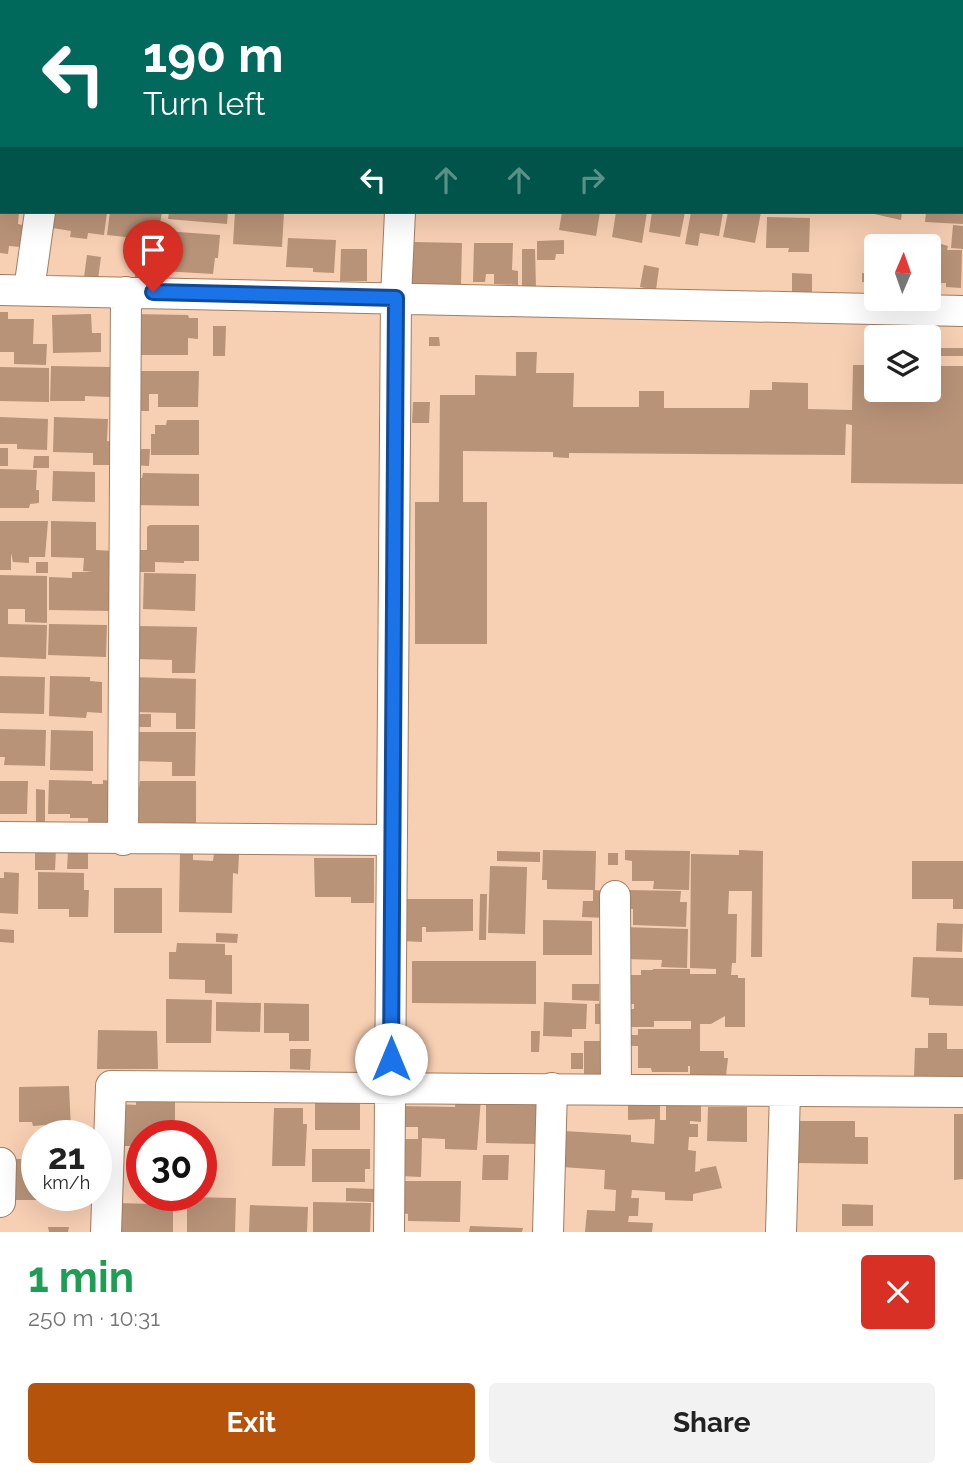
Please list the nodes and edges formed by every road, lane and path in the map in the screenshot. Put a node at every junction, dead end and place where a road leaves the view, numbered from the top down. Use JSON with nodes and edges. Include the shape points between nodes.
{"nodes":[{"id":1,"x":39,"y":214,"type":"edge"},
{"id":2,"x":400,"y":214,"type":"edge"},
{"id":3,"x":15,"y":290,"type":"edge"},
{"id":4,"x":126,"y":292,"type":"junction"},
{"id":5,"x":396,"y":298,"type":"junction"},
{"id":6,"x":963,"y":311,"type":"edge"},
{"id":7,"x":0,"y":837,"type":"edge"},
{"id":8,"x":123,"y":840,"type":"junction"},
{"id":9,"x":391,"y":840,"type":"junction"},
{"id":10,"x":615,"y":896,"type":"dead end"},
{"id":11,"x":391,"y":1087,"type":"junction"},
{"id":12,"x":552,"y":1088,"type":"junction"},
{"id":13,"x":616,"y":1089,"type":"junction"},
{"id":14,"x":785,"y":1092,"type":"junction"},
{"id":15,"x":963,"y":1092,"type":"edge"},
{"id":16,"x":1,"y":1163,"type":"edge"},
{"id":17,"x":0,"y":1202,"type":"edge"},
{"id":18,"x":106,"y":1232,"type":"edge"},
{"id":19,"x":389,"y":1232,"type":"edge"},
{"id":20,"x":548,"y":1232,"type":"edge"},
{"id":21,"x":780,"y":1232,"type":"edge"}],
"edges":[{"from":1,"to":3,"type":"street"},
{"from":2,"to":5,"type":"street"},
{"from":3,"to":4,"type":"street"},
{"from":4,"to":5,"type":"street"},
{"from":4,"to":8,"type":"street"},
{"from":5,"to":6,"type":"street"},
{"from":5,"to":9,"type":"street"},
{"from":7,"to":8,"type":"street"},
{"from":8,"to":9,"type":"street"},
{"from":9,"to":11,"type":"street"},
{"from":10,"to":13,"type":"street"},
{"from":11,"to":12,"type":"street"},
{"from":11,"to":18,"type":"street","via":[[111,1086]]},
{"from":11,"to":19,"type":"street"},
{"from":12,"to":13,"type":"street"},
{"from":12,"to":20,"type":"street"},
{"from":13,"to":14,"type":"street"},
{"from":14,"to":15,"type":"street"},
{"from":14,"to":21,"type":"street"},
{"from":16,"to":17,"type":"street"}]}
